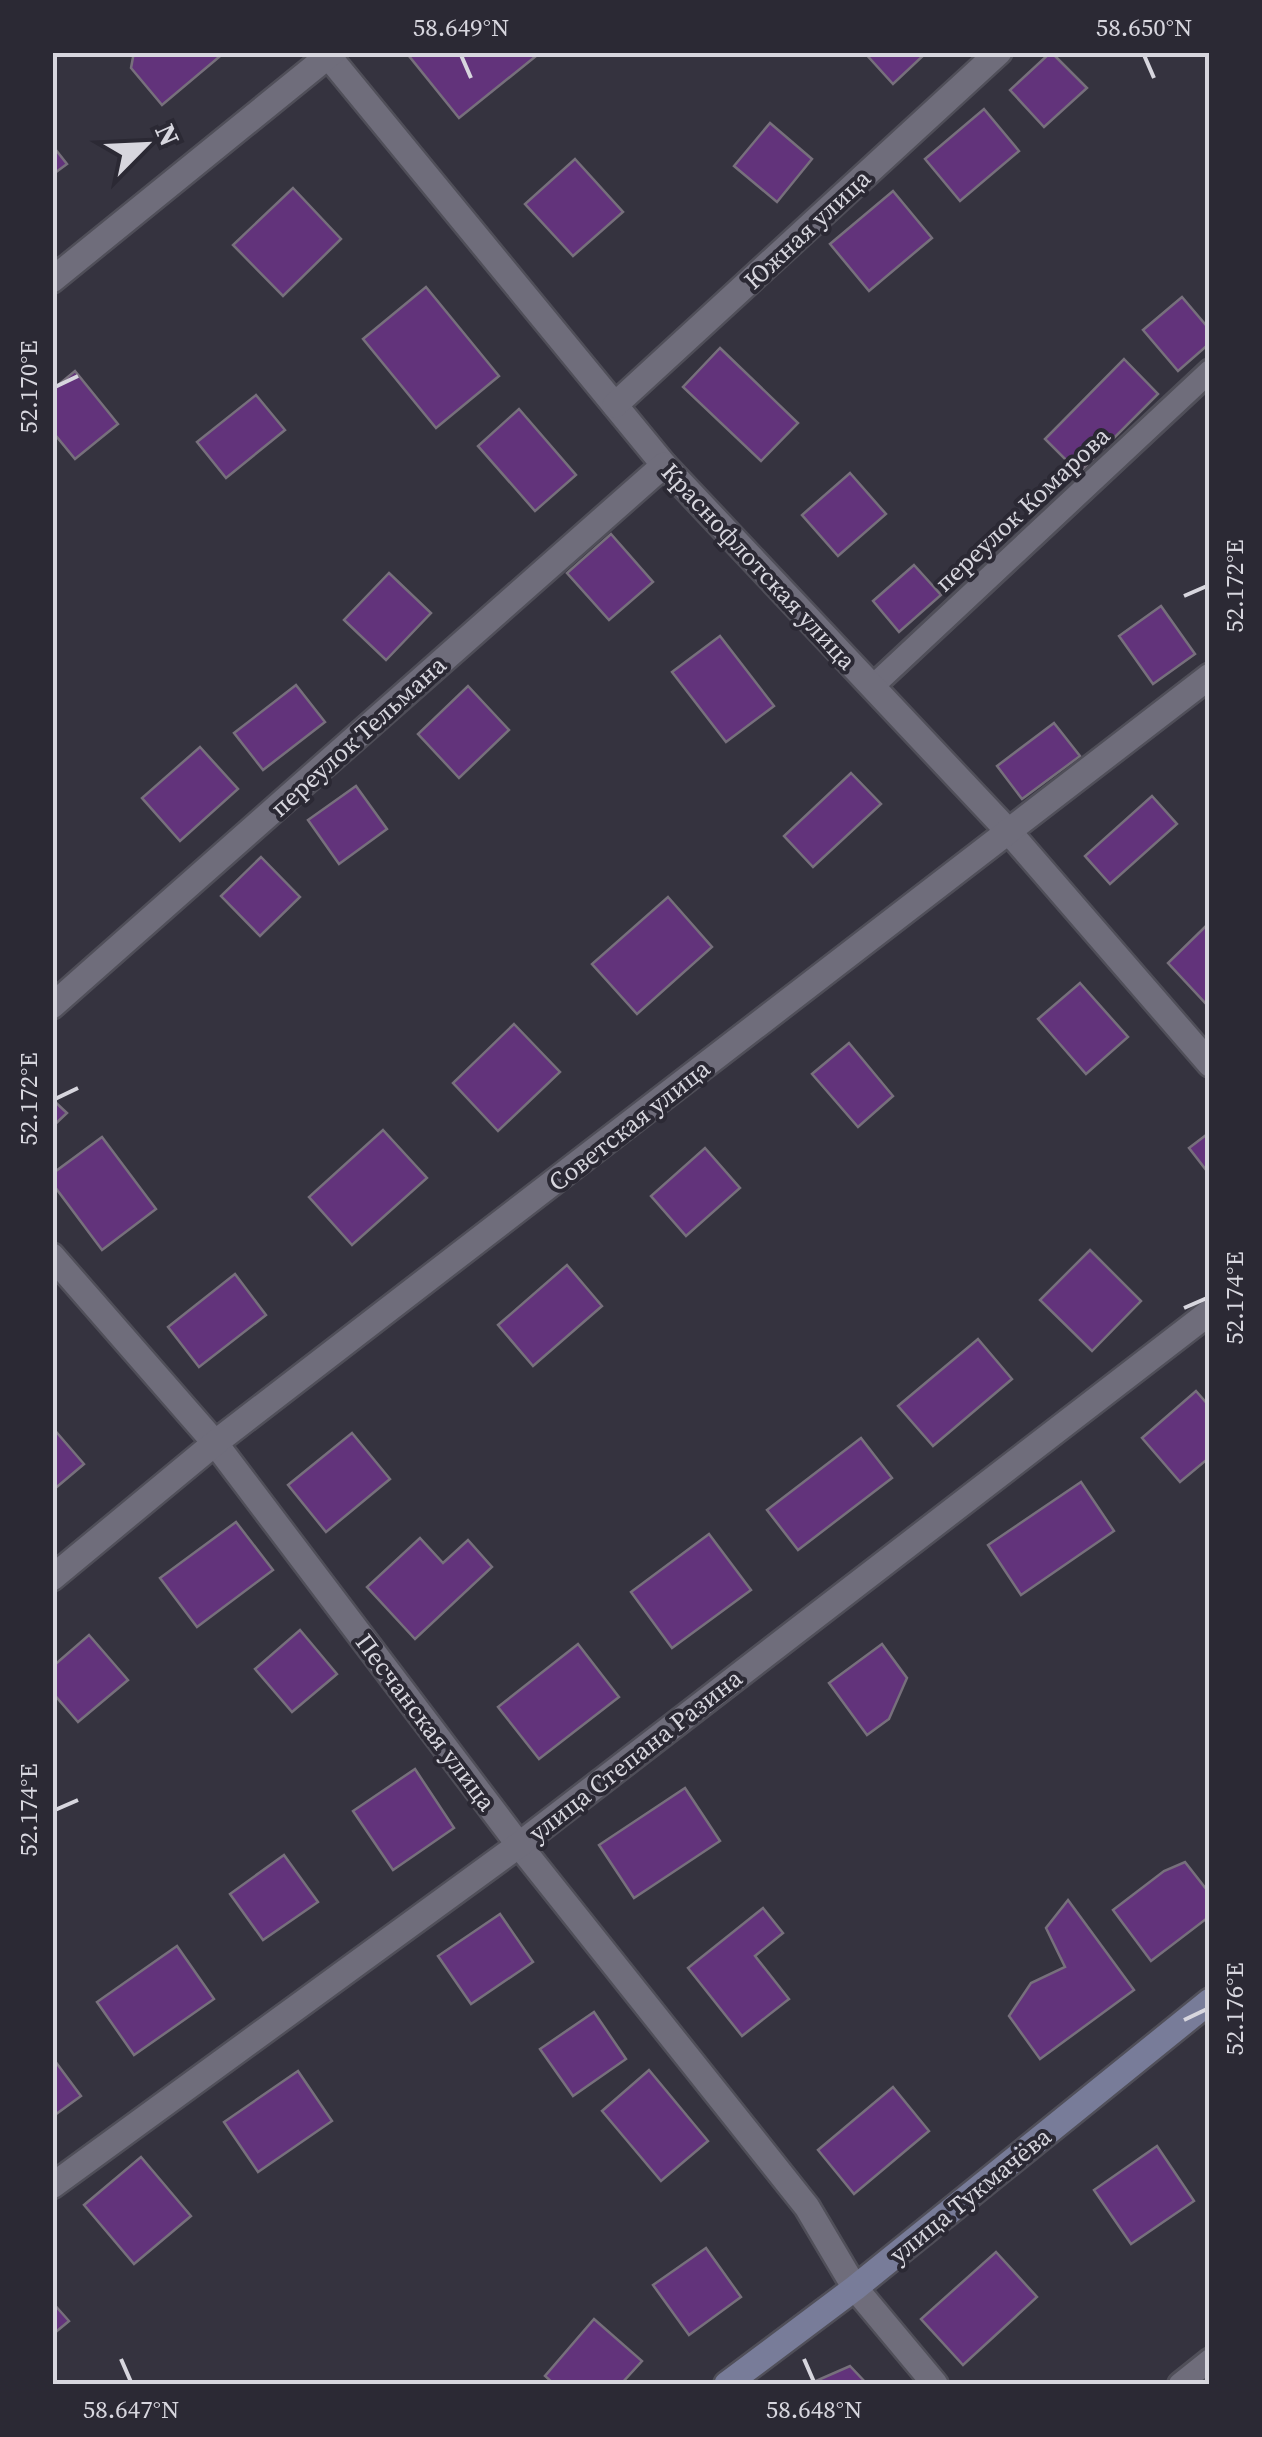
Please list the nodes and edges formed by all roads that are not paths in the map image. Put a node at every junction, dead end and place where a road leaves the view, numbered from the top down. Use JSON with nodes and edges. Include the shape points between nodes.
{"nodes":[{"id":1,"x":999,"y":52,"type":"edge"},
{"id":2,"x":329,"y":54,"type":"edge"},
{"id":3,"x":52,"y":280,"type":"edge"},
{"id":4,"x":1210,"y":371,"type":"edge"},
{"id":5,"x":614,"y":405,"type":"junction"},
{"id":6,"x":664,"y":465,"type":"junction"},
{"id":7,"x":1210,"y":676,"type":"edge"},
{"id":8,"x":872,"y":686,"type":"junction"},
{"id":9,"x":1010,"y":832,"type":"junction"},
{"id":10,"x":52,"y":1006,"type":"edge"},
{"id":11,"x":1210,"y":1064,"type":"edge"},
{"id":12,"x":52,"y":1256,"type":"edge"},
{"id":13,"x":1210,"y":1312,"type":"edge"},
{"id":14,"x":215,"y":1443,"type":"junction"},
{"id":15,"x":52,"y":1578,"type":"edge"},
{"id":16,"x":519,"y":1845,"type":"junction"},
{"id":17,"x":1210,"y":2001,"type":"edge"},
{"id":18,"x":52,"y":2186,"type":"edge"},
{"id":19,"x":855,"y":2288,"type":"junction"},
{"id":20,"x":1210,"y":2360,"type":"edge"},
{"id":21,"x":727,"y":2384,"type":"edge"},
{"id":22,"x":935,"y":2384,"type":"edge"},
{"id":23,"x":1180,"y":2384,"type":"edge"}],
"edges":[{"from":1,"to":5,"type":"street","name":"Южная улица"},
{"from":2,"to":3,"type":"street"},
{"from":2,"to":5,"type":"street","name":"Краснофлотская улица"},
{"from":4,"to":8,"type":"lane","name":"переулок Комарова"},
{"from":5,"to":6,"type":"street","name":"Краснофлотская улица"},
{"from":6,"to":8,"type":"street","name":"Краснофлотская улица"},
{"from":6,"to":10,"type":"street","name":"переулок Тельмана"},
{"from":7,"to":9,"type":"street","name":"Советская улица"},
{"from":8,"to":9,"type":"street","name":"Краснофлотская улица"},
{"from":9,"to":11,"type":"street","name":"Краснофлотская улица"},
{"from":9,"to":14,"type":"street","name":"Советская улица"},
{"from":12,"to":14,"type":"street","name":"Песчанская улица"},
{"from":13,"to":16,"type":"street","name":"улица Степана Разина"},
{"from":14,"to":15,"type":"street","name":"Советская улица"},
{"from":14,"to":16,"type":"street","name":"Песчанская улица"},
{"from":16,"to":18,"type":"street","name":"улица Степана Разина"},
{"from":16,"to":19,"type":"street","name":"Песчанская улица","via":[[807,2207]]},
{"from":17,"to":19,"type":"street","name":"улица Тукмачёва"},
{"from":19,"to":21,"type":"street","name":"улица Тукмачёва"},
{"from":19,"to":22,"type":"street","name":"Песчанская улица"},
{"from":20,"to":23,"type":"lane"}]}
